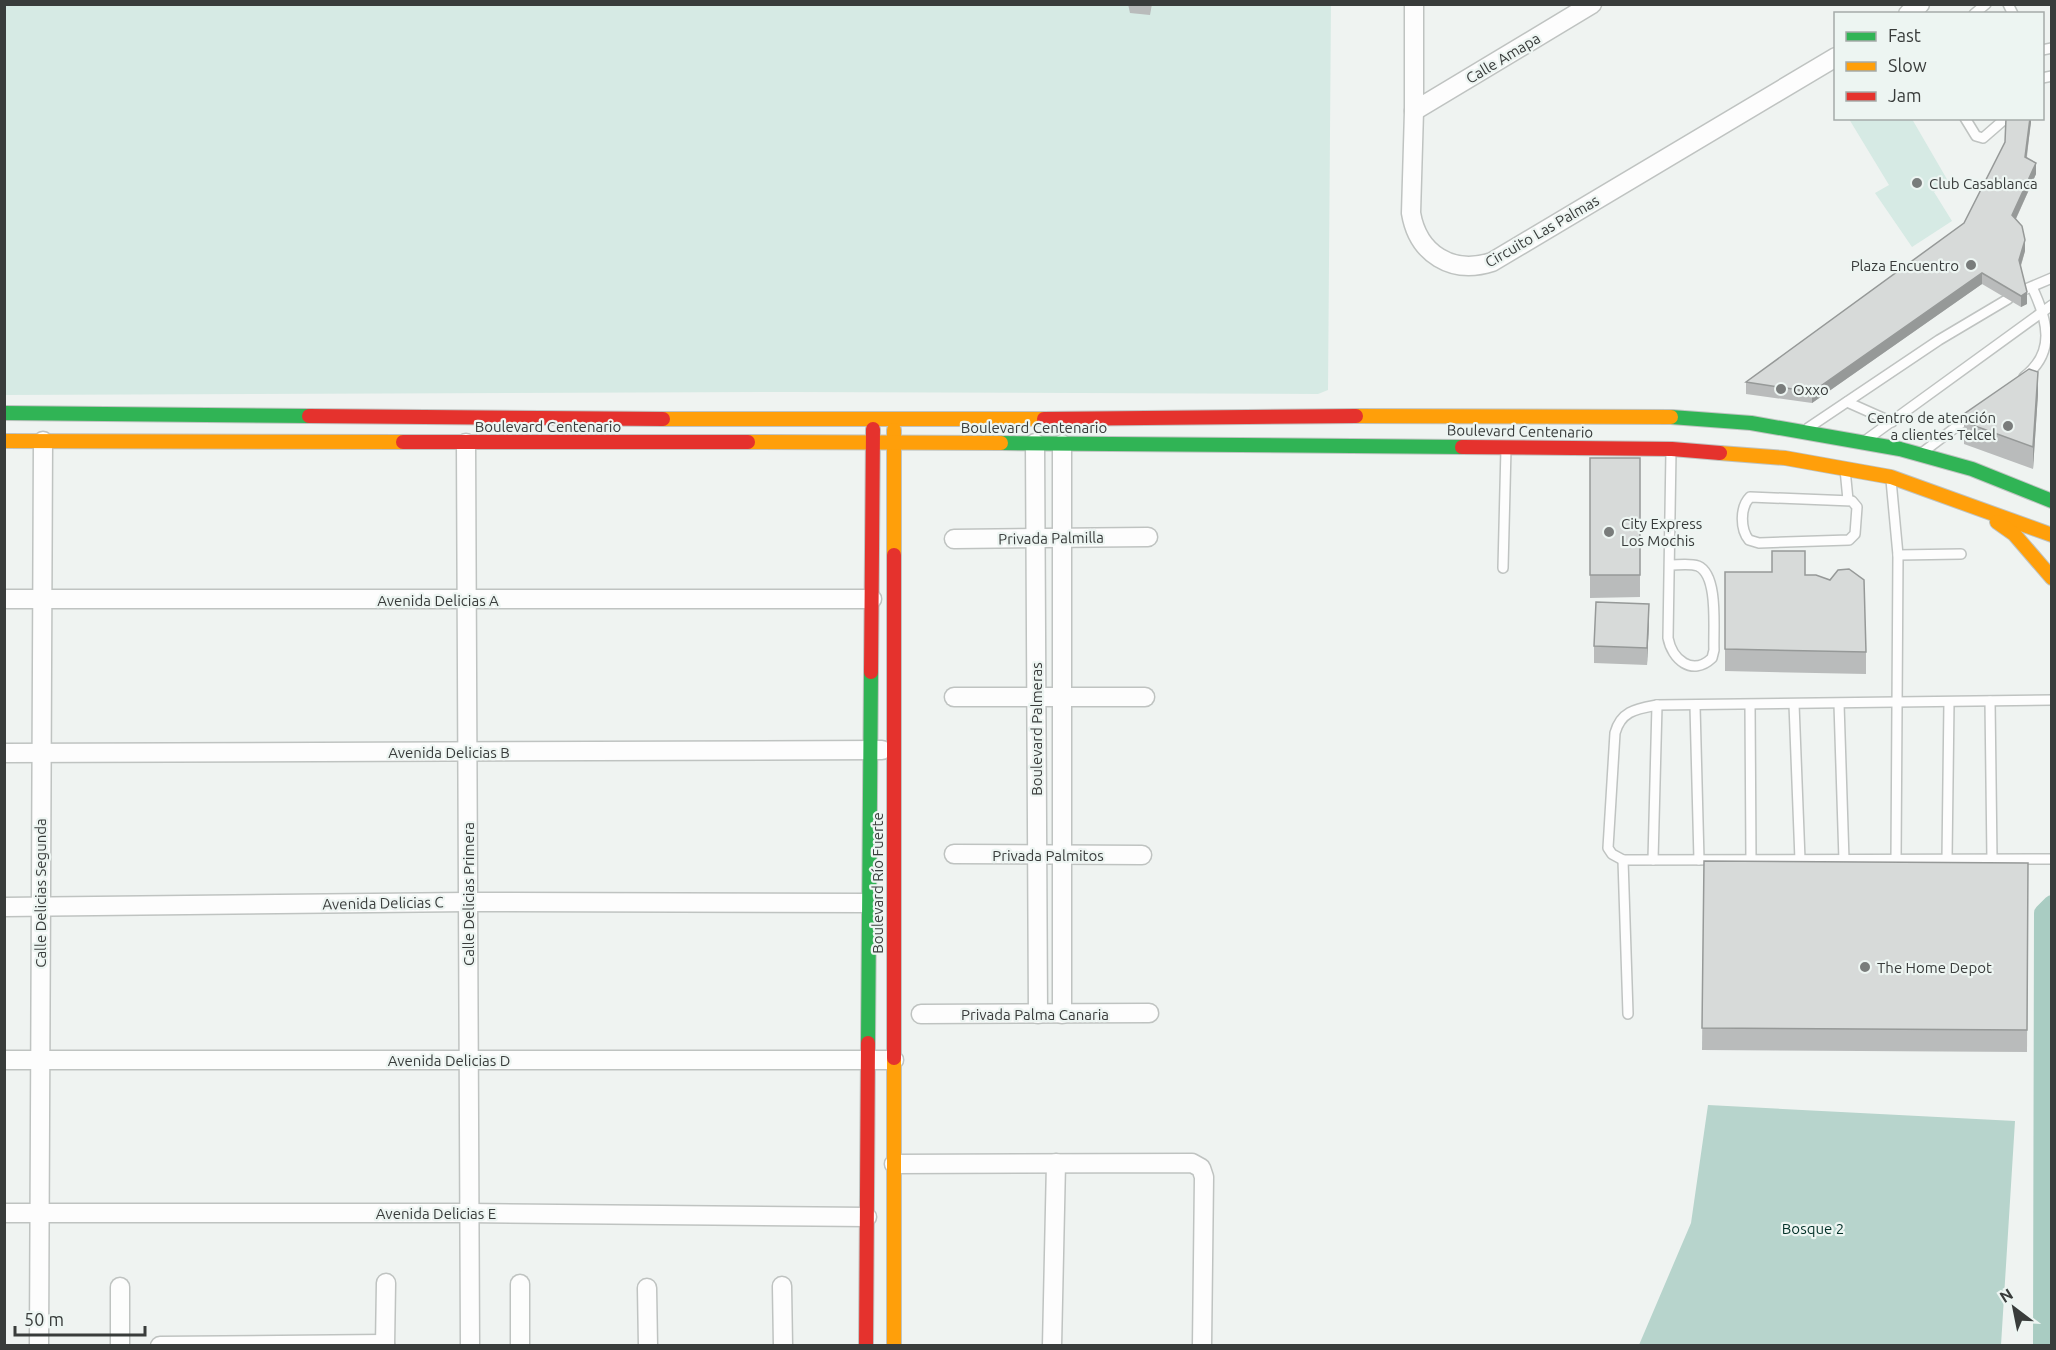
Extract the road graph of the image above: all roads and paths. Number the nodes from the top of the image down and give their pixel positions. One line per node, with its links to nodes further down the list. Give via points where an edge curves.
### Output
1 (1414, 4): 4 (street, Circuito Las Palmas)
2 (1592, 4): 4 (street, Calle Amapa)
3 (1834, 58): 4 (street, Circuito Las Palmas, via 1480,266 1435,257 1412,222)
4 (1414, 111)
5 (1966, 120): 6 (lane, via 1976,136 1983,138)
6 (2004, 120)
7 (2052, 278): 9 (lane, via 2028,289)
8 (2008, 299): 11 (lane)
9 (2047, 307): 10 (lane, via 2046,356); 17 (lane)
10 (2014, 384)
11 (1847, 402): 17 (lane); 18 (lane)
12 (1977, 411): 29 (lane)
13 (4, 413): 16 (main road, Boulevard Centenario)
14 (1503, 415): 15 (main road, Boulevard Centenario); 18 (main road, Boulevard Centenario, via 1679,417); 27 (main road)
15 (894, 420): 16 (main road, Boulevard Centenario); 25 (main road, Boulevard Río Fuerte)
16 (873, 421): 24 (main road, Boulevard Río Fuerte)
17 (1892, 422): 21 (lane)
18 (1804, 431): 21 (main road, Boulevard Centenario)
19 (4, 441): 20 (main road, Boulevard Centenario)
20 (43, 441): 22 (main road, Boulevard Centenario); 48 (street, Calle Delicias Segunda)
21 (1864, 441): 29 (main road, Boulevard Centenario)
22 (466, 443): 24 (main road, Boulevard Centenario); 50 (street, Calle Delicias Primera)
23 (1035, 443): 25 (main road, Boulevard Centenario); 26 (main road, Boulevard Centenario); 41 (street, Boulevard Palmeras)
24 (873, 444): 25 (main road, Boulevard Centenario); 49 (main road, Boulevard Río Fuerte)
25 (894, 444): 64 (main road, Boulevard Río Fuerte)
26 (1062, 444): 27 (main road, Boulevard Centenario); 40 (street, Boulevard Palmeras)
27 (1502, 447): 28 (main road, Boulevard Centenario); 45 (lane)
28 (1671, 449): 30 (main road, Boulevard Centenario, via 1785,458); 44 (lane)
29 (1921, 454): 33 (main road, Boulevard Centenario)
30 (1845, 468): 31 (main road, Boulevard Centenario); 34 (lane)
31 (1891, 477): 36 (main road, Boulevard Centenario); 43 (lane)
32 (2046, 481): 33 (main road)
33 (2020, 488): 35 (main road, Boulevard Centenario)
34 (1848, 500): 34 (lane, via 1750,497 1745,504 1744,535 1759,543 1849,540 1855,534 1857,507)
35 (2052, 501)
36 (1978, 508): 37 (main road, Boulevard Centenario); 46 (main road, via 2014,534)
37 (2052, 535)
38 (1148, 537): 40 (street, Privada Palmilla)
39 (954, 538): 41 (street, Privada Palmilla)
40 (1062, 538): 41 (street, Privada Palmilla); 53 (street, Boulevard Palmeras)
41 (1035, 539): 52 (street, Boulevard Palmeras)
42 (1961, 554): 43 (lane)
43 (1898, 555): 58 (lane)
44 (1670, 565): 44 (lane, via 1697,566 1712,584 1714,650 1712,658 1701,665 1683,663 1671,651)
45 (1503, 568)
46 (2052, 578)
47 (4, 599): 48 (street, Avenida Delicias A)
48 (42, 599): 50 (street, Avenida Delicias A); 68 (street, Calle Delicias Segunda)
49 (872, 599): 50 (street, Avenida Delicias A); 65 (main road, Boulevard Río Fuerte)
50 (467, 600): 66 (street, Calle Delicias Primera)
51 (954, 697): 52 (street)
52 (1036, 697): 53 (street); 70 (street, Boulevard Palmeras)
53 (1062, 697): 54 (street); 71 (street, Boulevard Palmeras)
54 (1146, 697)
55 (2052, 699): 56 (lane)
56 (1990, 701): 57 (lane); 74 (lane)
57 (1949, 702): 58 (lane); 73 (lane)
58 (1896, 703): 60 (lane); 82 (lane)
59 (1794, 704): 60 (lane); 62 (lane); 80 (lane)
60 (1839, 704): 81 (lane)
61 (1657, 705): 63 (lane); 76 (lane, via 1627,713 1615,733 1608,848); 77 (lane)
62 (1750, 705): 63 (lane); 79 (lane)
63 (1695, 706): 78 (lane)
64 (894, 750): 65 (street, Avenida Delicias B); 95 (main road, Boulevard Río Fuerte)
65 (870, 751): 66 (street, Avenida Delicias B); 84 (main road, Boulevard Río Fuerte)
66 (468, 752): 68 (street, Avenida Delicias B); 83 (street, Calle Delicias Primera)
67 (4, 753): 68 (street, Avenida Delicias B)
68 (40, 753): 86 (street, Calle Delicias Segunda)
69 (954, 854): 70 (street, Privada Palmitos)
70 (1037, 855): 71 (street, Privada Palmitos); 89 (street, Boulevard Palmeras)
71 (1062, 855): 72 (street, Privada Palmitos); 90 (street, Boulevard Palmeras)
72 (1142, 855)
73 (1947, 859): 74 (lane); 82 (lane)
74 (1992, 859): 75 (lane)
75 (2048, 859)
76 (1623, 860): 77 (lane); 91 (lane)
77 (1653, 860): 78 (lane)
78 (1700, 860): 79 (lane)
79 (1751, 860): 80 (lane)
80 (1800, 860): 81 (lane)
81 (1844, 860): 82 (lane)
82 (1896, 860)
83 (468, 902): 84 (street, Avenida Delicias C); 86 (street, Avenida Delicias C); 94 (street, Calle Delicias Primera)
84 (869, 903): 96 (main road, Boulevard Río Fuerte)
85 (4, 907): 86 (street, Avenida Delicias C)
86 (40, 907): 93 (street, Calle Delicias Segunda)
87 (1149, 1013): 90 (street, Privada Palma Canaria)
88 (921, 1014): 89 (street, Privada Palma Canaria)
89 (1038, 1014): 90 (street, Privada Palma Canaria)
90 (1062, 1014)
91 (1628, 1014)
92 (4, 1059): 93 (street, Avenida Delicias D)
93 (39, 1060): 94 (street, Avenida Delicias D); 100 (street, Calle Delicias Segunda)
94 (469, 1060): 96 (street, Avenida Delicias D); 101 (street, Calle Delicias Primera)
95 (894, 1060): 96 (street, Avenida Delicias D); 97 (main road, Boulevard Río Fuerte)
96 (868, 1061): 102 (main road, Boulevard Río Fuerte)
97 (894, 1164): 98 (street); 118 (main road, Boulevard Río Fuerte)
98 (1056, 1164): 119 (street); 120 (street, via 1192,1163 1201,1168)
99 (4, 1213): 100 (street, Avenida Delicias E)
100 (39, 1213): 101 (street, Avenida Delicias E); 110 (street, Calle Delicias Segunda)
101 (469, 1213): 102 (street, Avenida Delicias E); 113 (street, Calle Delicias Primera)
102 (867, 1217): 117 (main road, Boulevard Río Fuerte)
103 (386, 1283): 109 (street)
104 (520, 1284): 114 (street)
105 (782, 1286): 116 (street)
106 (120, 1287): 111 (street)
107 (647, 1288): 115 (street)
108 (256, 1345): 109 (street); 112 (street)
109 (385, 1345)
110 (39, 1346)
111 (120, 1346)
112 (160, 1346)
113 (470, 1346)
114 (520, 1346)
115 (648, 1346)
116 (783, 1346)
117 (866, 1346)
118 (894, 1346)
119 (1052, 1346)
120 (1202, 1346)

